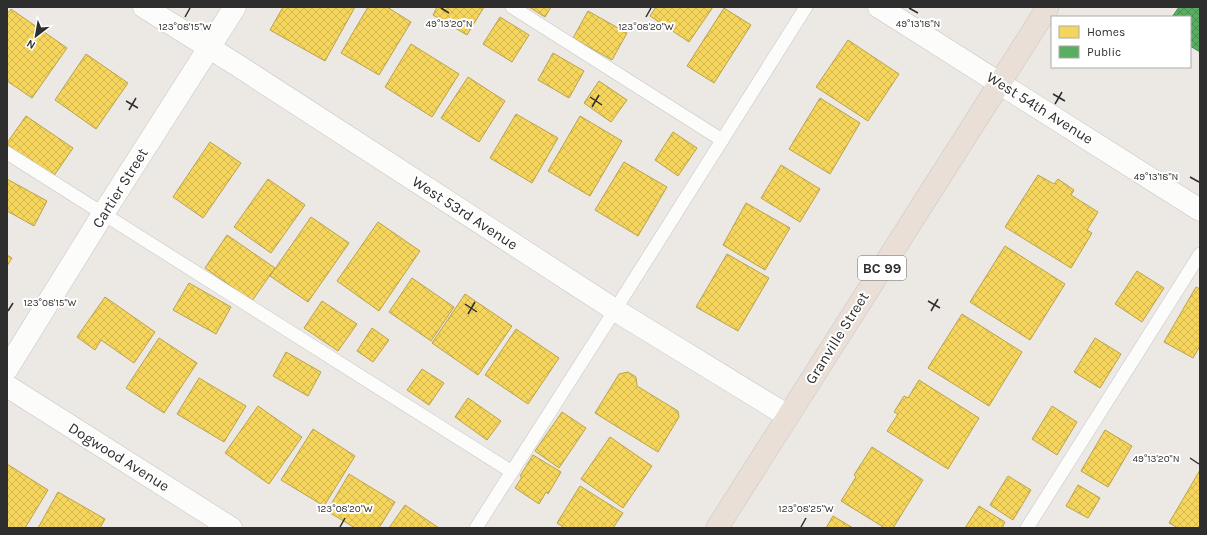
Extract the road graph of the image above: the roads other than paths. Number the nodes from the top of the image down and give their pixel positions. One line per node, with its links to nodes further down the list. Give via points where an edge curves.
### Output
1 (144, 7): 7 (street, West 53rd Avenue)
2 (235, 7): 7 (street, Cartier Street)
3 (512, 7): 9 (lane)
4 (806, 7): 9 (lane)
5 (879, 7): 8 (street, West 54th Avenue)
6 (1048, 7): 8 (highway, Granville Street / BC 99)
7 (209, 48): 12 (street, Cartier Street); 14 (street, West 53rd Avenue)
8 (1000, 83): 11 (street, West 54th Avenue); 17 (highway, Granville Street / BC 99)
9 (722, 140): 14 (lane)
10 (7, 153): 12 (lane)
11 (1200, 210)
12 (103, 214): 15 (street, Cartier Street); 18 (lane)
13 (1200, 254): 22 (lane)
14 (615, 310): 17 (street, West 53rd Avenue); 18 (lane)
15 (7, 369)
16 (7, 386): 19 (street, Dogwood Avenue)
17 (788, 416): 21 (highway, Granville Street / BC 99)
18 (512, 472): 20 (lane)
19 (231, 528)
20 (476, 528)
21 (716, 528)
22 (1027, 528)

